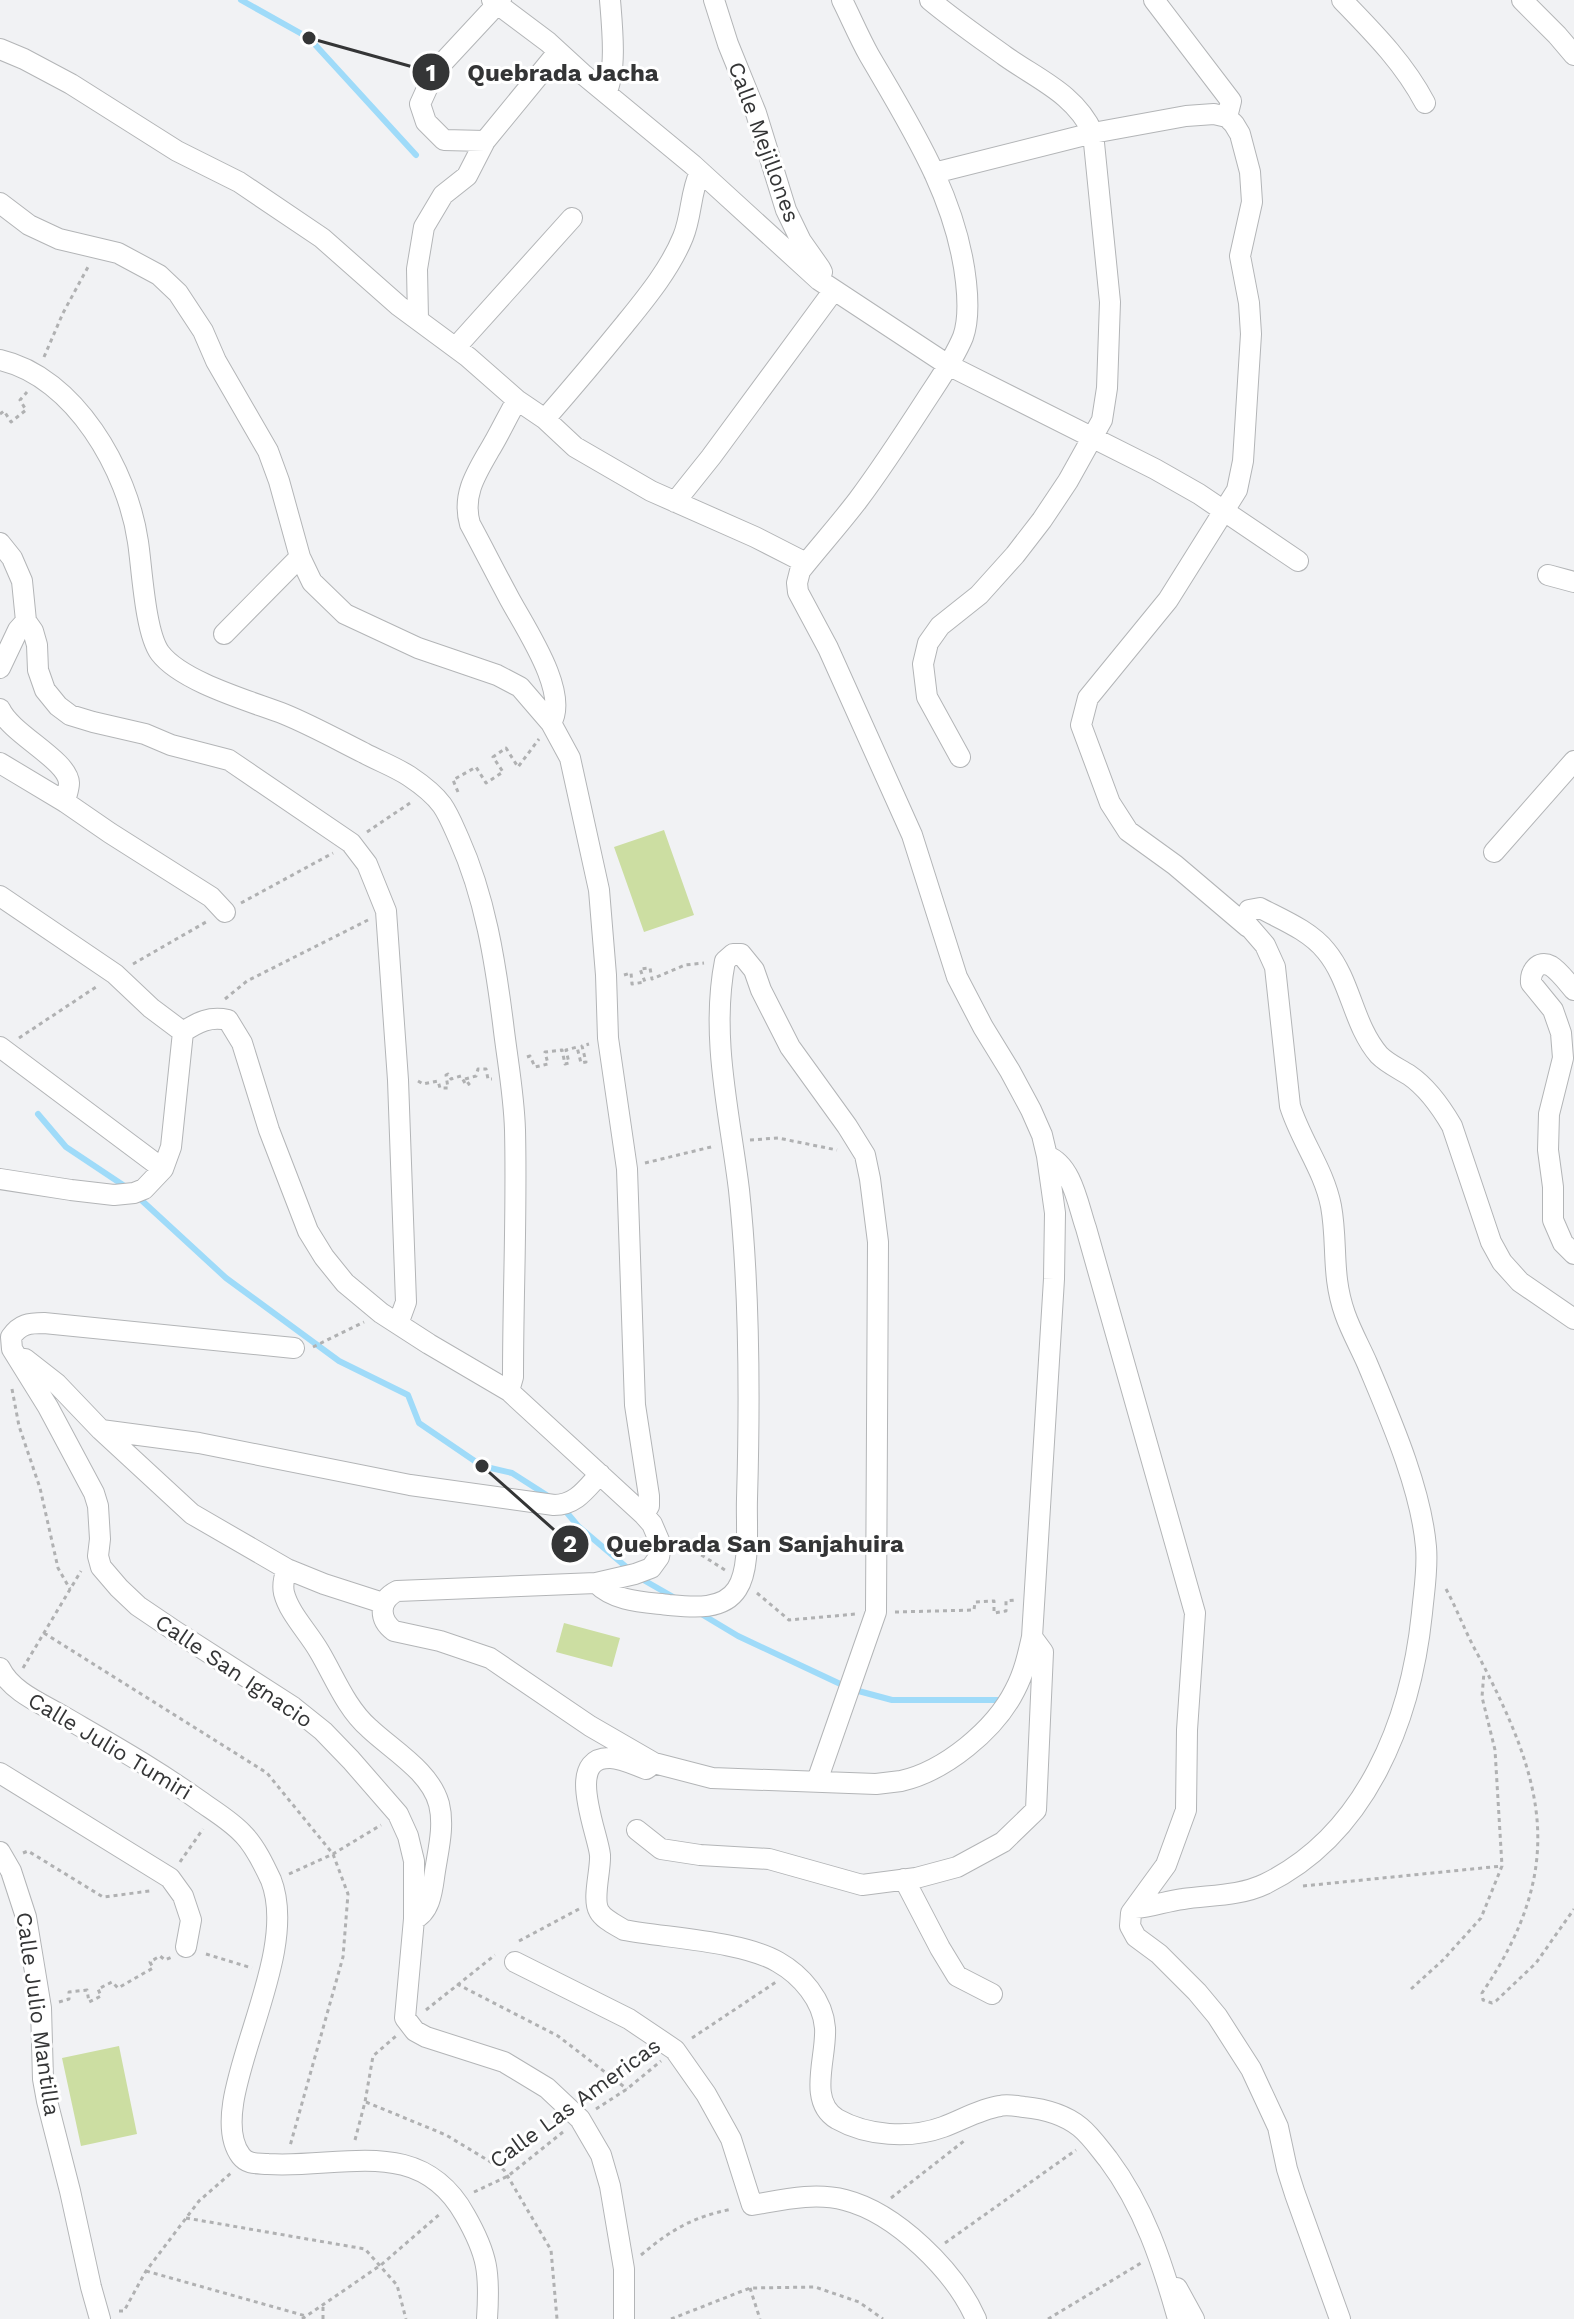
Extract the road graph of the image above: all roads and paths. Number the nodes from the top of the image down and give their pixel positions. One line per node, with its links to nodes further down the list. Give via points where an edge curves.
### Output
1 (610, 0): 12 (street, via 611,81)
2 (714, 0): 22 (street, Calle Mejillones, via 786,210)
3 (842, 0): 18 (street)
4 (930, 0): 15 (street, via 1068,98)
5 (1154, 0): 14 (street, via 1231,101)
6 (1342, 0): 13 (street, via 1413,79)
7 (1522, 0): 11 (street)
8 (497, 1): 10 (street); 16 (street, via 435,71 420,104 426,122 444,140)
9 (0, 49): 23 (street, via 239,182 322,238)
10 (558, 52): 12 (street); 16 (street)
11 (1574, 55)
12 (606, 93): 17 (street)
13 (1425, 103)
14 (1227, 117): 15 (street, via 1186,116); 33 (street, via 1240,134 1250,172 1252,202 1240,256 1251,334 1243,461 1237,490)
15 (1093, 133): 18 (street); 31 (street, via 1110,302 1107,388)
16 (485, 141): 23 (street, via 467,176 443,195 424,227 417,269)
17 (700, 172): 22 (street); 30 (street, via 684,237 672,259 648,296)
18 (934, 173): 26 (street, via 957,230 967,294 964,335)
19 (0, 203): 21 (street, via 39,230)
20 (572, 218): 24 (street)
21 (99, 248): 27 (path, via 63,313); 35 (street, via 159,275 203,331 268,451)
22 (826, 285): 26 (street); 32 (street)
23 (418, 319): 24 (street)
24 (456, 347): 28 (street)
25 (0, 360): 27 (street)
26 (948, 365): 31 (street); 37 (street, via 857,501)
27 (38, 376): 29 (path, via 20,400 26,410 11,422 4,411); 48 (street, via 87,420 107,453 138,536 149,621 160,653 187,674 288,716)
28 (517, 400): 30 (street); 44 (street, via 474,477 466,511 548,670 556,708)
29 (0, 414)
30 (545, 419): 32 (street, via 575,447)
31 (1093, 439): 33 (street); 45 (street, via 1015,555 928,643 923,664 927,697)
32 (675, 502): 37 (street)
33 (1224, 510): 36 (street); 56 (street, via 1168,600 1088,698 1081,725 1110,803 1128,831)
34 (0, 543): 40 (street, via 22,581)
35 (300, 557): 41 (street); 44 (street, via 312,582 345,614 509,681)
36 (1298, 561)
37 (806, 563): 64 (street, via 798,592 912,835 957,977 1031,1110)
38 (1548, 575): 39 (street)
39 (1574, 582)
40 (26, 621): 42 (street); 51 (street, via 37,645 45,690 70,715 229,760)
41 (224, 634)
42 (0, 668)
43 (0, 709): 49 (street, via 66,772)
44 (551, 723): 50 (path, via 518,767 506,748 493,757 503,772 486,783 476,767 453,780 461,800); 59 (street, via 570,758 599,890)
45 (960, 757)
46 (1574, 761): 52 (street)
47 (0, 763): 49 (street)
48 (428, 790): 50 (street); 51 (path)
49 (65, 802): 55 (street, via 211,897)
50 (443, 806): 74 (street, via 474,872 498,978 509,1062 515,1128)
51 (351, 843): 54 (street, via 367,864); 55 (path)
52 (1494, 852)
53 (0, 896): 58 (street)
54 (386, 911): 61 (path, via 247,981 227,996); 69 (street, via 406,1302)
55 (225, 912): 58 (path)
56 (1248, 927): 68 (street, via 1246,914 1260,908 1313,938 1327,952 1378,1053 1421,1085 1444,1111 1502,1262 1520,1282); 80 (street, via 1265,945 1275,967 1290,1106 1327,1190 1340,1298 1402,1455 1423,1524)
57 (724, 966): 59 (path, via 699,962 652,979 650,968 640,969 645,982 632,984 631,973 620,976 625,986); 82 (street, via 721,1029 739,1189 748,1358 746,1555); 87 (street, via 733,954 748,960 790,1047 865,1155 878,1242)
58 (115, 974): 62 (street); 63 (path)
59 (606, 989): 77 (street, via 627,1169 635,1405 649,1496)
60 (1574, 990): 67 (street, via 1551,966 1533,969 1531,983 1553,1010 1561,1033 1563,1058 1552,1095 1548,1150 1553,1220)
61 (217, 1017): 62 (street); 69 (street, via 228,1020 242,1043 308,1231 345,1283)
62 (183, 1032): 65 (street, via 171,1147)
63 (1, 1048): 65 (street)
64 (1047, 1156): 85 (street, via 1055,1213 1054,1279); 103 (street, via 1063,1168 1086,1228 1195,1613 1186,1810 1166,1865)
65 (163, 1169): 66 (street, via 144,1189 114,1195)
66 (0, 1179)
67 (1574, 1254)
68 (1574, 1319)
69 (398, 1324): 74 (street)
70 (345, 1332): 72 (path)
71 (6, 1344): 72 (street, via 25,1324 44,1323); 75 (street, via 57,1384); 79 (street, Calle San Ignacio, via 84,1471 98,1506)
72 (303, 1347)
73 (12, 1387): 84 (path, via 58,1568)
74 (509, 1391): 76 (street)
75 (101, 1430): 76 (street, via 554,1505 574,1501); 81 (street, via 192,1514)
76 (600, 1474): 77 (street)
77 (644, 1515): 78 (street)
78 (658, 1535): 82 (path, via 678,1540); 83 (street, via 659,1557 651,1568)
79 (100, 1539): 84 (path); 95 (street, Calle San Ignacio, via 101,1567 138,1606 293,1707 323,1731)
80 (1426, 1564): 90 (path, via 1455,1605); 103 (street, via 1405,1699 1388,1749 1357,1806 1321,1845 1264,1884)
81 (287, 1569): 86 (street); 105 (street, via 286,1599 336,1684 366,1726 408,1761 439,1802 433,1888 421,1916)
82 (741, 1580): 83 (street, via 736,1591 706,1607 624,1599); 87 (path, via 789,1620)
83 (596, 1583): 86 (street, via 397,1591)
84 (70, 1589): 91 (path)
85 (1034, 1596): 87 (path, via 1006,1601 1006,1611 994,1613 994,1601 975,1602 974,1610); 88 (street)
86 (383, 1603): 92 (street, via 384,1620 394,1631 490,1658)
87 (876, 1612): 94 (street)
88 (1032, 1637): 94 (street, via 1003,1712 965,1749 903,1780); 99 (street, via 1043,1652 1036,1810 1003,1842 957,1867)
89 (0, 1668): 91 (street, Calle Julio Tumiri)
90 (1485, 1669): 98 (path, via 1482,1697 1495,1750); 104 (path, via 1525,1757 1538,1838 1528,1904 1483,2000 1496,2001 1536,1963)
91 (13, 1685): 100 (street, Calle Julio Tumiri, via 157,1770 215,1811 244,1835)
92 (654, 1763): 94 (street, via 712,1778); 102 (street, via 646,1769 610,1758 588,1769 585,1786 600,1851)
93 (0, 1773): 106 (street, via 170,1878 191,1920)
94 (817, 1781)
95 (398, 1814): 100 (path, via 333,1854); 105 (street, Calle San Ignacio, via 414,1861)
96 (637, 1830): 99 (street, via 661,1849 769,1859 862,1885)
97 (0, 1852): 113 (street, Calle Julio Mantilla, via 26,1917)
98 (1502, 1866): 101 (path); 111 (path, via 1481,1918)
99 (904, 1879): 112 (street, via 957,1976)
100 (272, 1882): 109 (street, Calle Julio Tumiri, via 277,1944)
101 (1299, 1886)
102 (596, 1899): 107 (path); 108 (street, via 599,1911 624,1930 748,1951)
103 (1135, 1908): 150 (street, via 1129,1920 1132,1932 1217,2016 1251,2069 1278,2127 1295,2194)
104 (1574, 1909)
105 (414, 1919): 114 (street, Calle San Ignacio, via 405,2009)
106 (186, 1947): 109 (path); 113 (path, via 150,1962 153,1968 118,1988 112,1982 98,1989 101,1996 89,2002 87,1990 69,1992 69,1999)
107 (509, 1953): 110 (path); 115 (street)
108 (792, 1971): 115 (path, Calle Las Americas); 120 (street, via 809,1988 825,2026 820,2094 833,2117 861,2130 916,2132 1000,2105 1021,2106 1064,2117)
109 (271, 1974): 121 (street, Calle Julio Tumiri, via 233,2097 233,2143)
110 (457, 1984): 114 (path); 116 (path, via 558,2036)
111 (1411, 1989)
112 (992, 1994)
113 (41, 2008): 136 (street, Calle Julio Mantilla, via 47,2101)
114 (409, 2024): 117 (path, via 373,2056); 118 (street, via 426,2037 522,2071)
115 (675, 2050): 116 (path, Calle Las Americas); 125 (street, via 731,2139)
116 (627, 2089): 118 (path, Calle Las Americas)
117 (365, 2102): 122 (path); 123 (path, via 446,2135)
118 (580, 2119): 123 (path, Calle Las Americas); 131 (street, via 601,2155)
119 (968, 2139): 126 (path)
120 (1092, 2139): 128 (street, via 1125,2182); 129 (path)
121 (242, 2157): 122 (street, via 248,2163 285,2165); 127 (path)
122 (350, 2159): 124 (street, via 398,2163 433,2177)
123 (508, 2176): 124 (path, Calle Las Americas); 141 (path, via 551,2250)
124 (457, 2200): 130 (path, Calle Las Americas); 140 (street, via 481,2243 487,2267)
125 (752, 2205): 126 (street, via 811,2196 845,2200); 131 (path, via 707,2214 669,2232)
126 (873, 2211): 129 (street)
127 (186, 2218): 130 (path, via 365,2249); 132 (path)
128 (1158, 2253): 133 (street); 147 (path)
129 (929, 2255): 146 (street, via 957,2285)
130 (381, 2265): 135 (path, Calle Las Americas); 139 (path, via 397,2285)
131 (624, 2269): 142 (street)
132 (146, 2271): 136 (path, via 124,2311); 137 (path)
133 (1166, 2276): 148 (street); 149 (street)
134 (750, 2288): 143 (path); 144 (path); 145 (path, via 815,2287 859,2302)
135 (323, 2306): 137 (path, Calle Las Americas); 138 (path)
136 (98, 2314)
137 (304, 2317)
138 (323, 2319)
139 (406, 2319)
140 (487, 2319)
141 (557, 2319)
142 (624, 2319)
143 (671, 2319)
144 (760, 2319)
145 (883, 2319)
146 (976, 2319)
147 (1048, 2319)
148 (1178, 2319)
149 (1194, 2319)
150 (1340, 2319)

